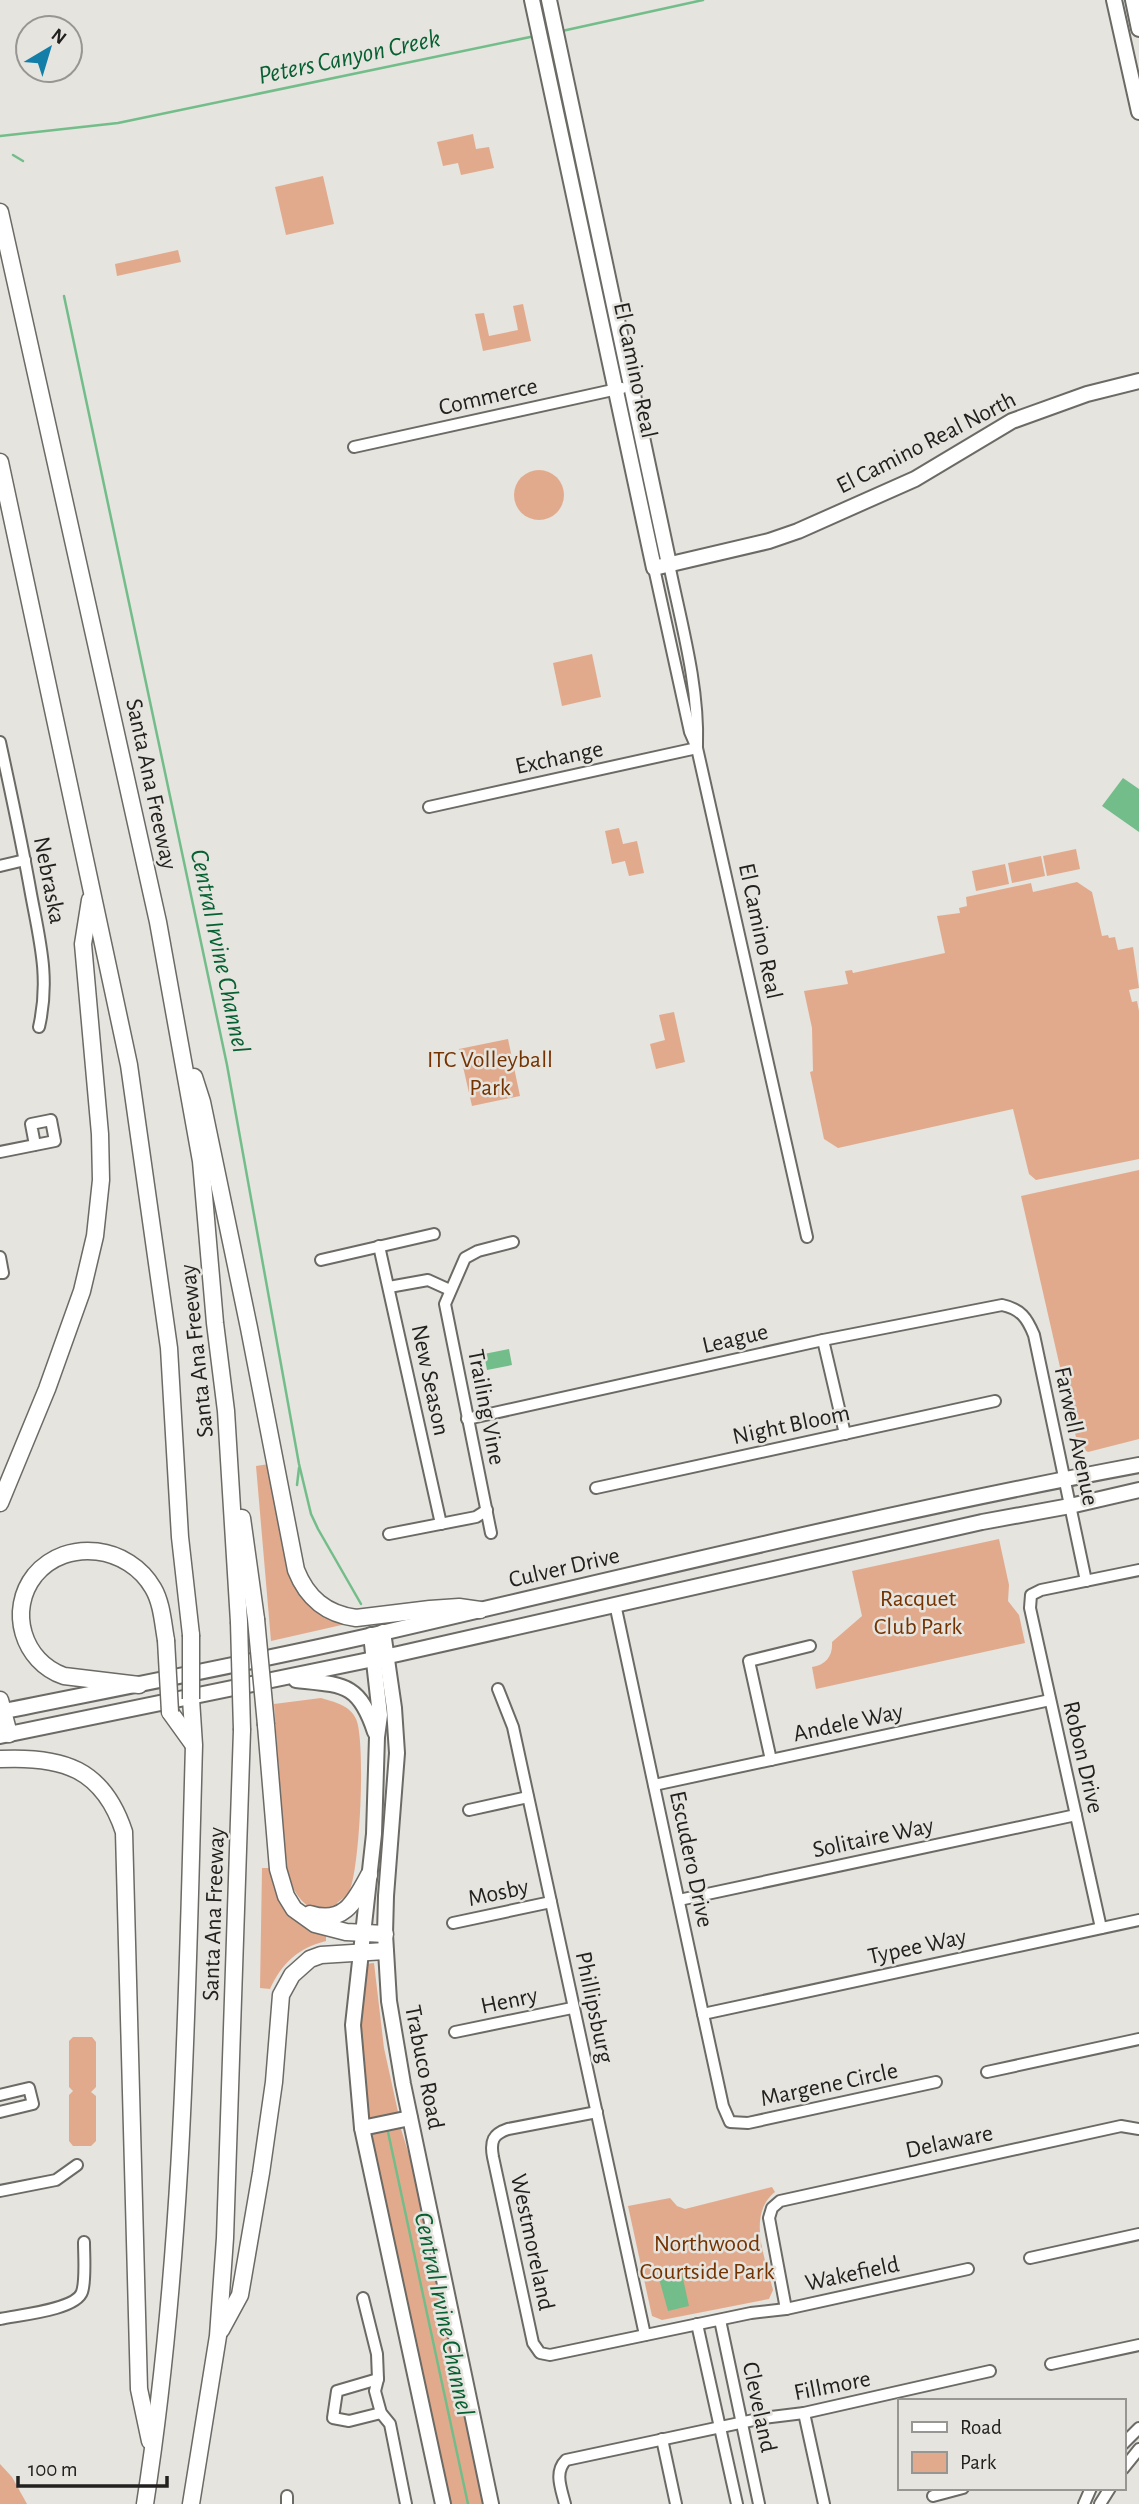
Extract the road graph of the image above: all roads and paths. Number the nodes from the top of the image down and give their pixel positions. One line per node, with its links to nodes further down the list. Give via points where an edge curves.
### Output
1 (1114, 0): 6 (main road)
2 (1133, 0): 5 (main road)
3 (549, 3): 9 (main road, El Camino Real)
4 (533, 5): 9 (main road, El Camino Real)
5 (1139, 29)
6 (1138, 105)
7 (0, 212): 19 (highway, Santa Ana Freeway, via 150,883)
8 (1139, 381): 12 (main road, El Camino Real North, via 1012,421 915,479 798,531)
9 (624, 387): 10 (street, Commerce); 12 (main road, El Camino Real)
10 (354, 447)
11 (0, 462): 18 (highway, Santa Ana Freeway)
12 (662, 566): 14 (street, El Camino Real, via 692,676)
13 (0, 742): 16 (street, Nebraska)
14 (697, 748): 15 (street, Exchange); 24 (street, El Camino Real)
15 (429, 807)
16 (25, 860): 17 (street); 20 (street, Nebraska, via 46,983)
17 (0, 866)
18 (92, 887): 42 (highway, via 83,944 100,1134 96,1226 82,1291); 62 (highway, Santa Ana Freeway, bridge, via 129,1065 169,1348 191,1635)
19 (175, 1014): 35 (highway, Santa Ana Freeway, via 201,1161); 51 (highway, via 202,1102 300,1582 313,1600 341,1616 459,1607)
20 (39, 1027)
21 (35, 1145): 22 (street)
22 (0, 1152)
23 (434, 1234): 26 (street)
24 (807, 1237)
25 (513, 1242): 31 (street, Trailing Vine, via 466,1258)
26 (379, 1246): 28 (street); 30 (street, New Season)
27 (0, 1257): 29 (street)
28 (321, 1260)
29 (0, 1273)
30 (389, 1287): 31 (street, via 428,1280); 45 (street, New Season)
31 (450, 1290): 36 (street, Trailing Vine, via 446,1304)
32 (1013, 1307): 33 (street, League, via 1002,1305); 39 (street, Farwell Avenue, via 1026,1317 1034,1335)
33 (823, 1340): 36 (street, League); 37 (street)
34 (995, 1401): 37 (street, Night Bloom)
35 (226, 1411): 72 (highway, bridge, via 256,1619 278,1868); 104 (highway, Santa Ana Freeway, bridge, via 242,1730)
36 (467, 1419): 44 (street, Trailing Vine)
37 (845, 1434): 40 (street, Night Bloom)
38 (1139, 1465): 39 (main road, Culver Drive)
39 (1064, 1479): 43 (street, Farwell Avenue); 51 (main road, Culver Drive)
40 (596, 1488)
41 (1139, 1490): 43 (main road, Culver Drive)
42 (0, 1503)
43 (1070, 1506): 49 (street, Farwell Avenue); 50 (main road, Culver Drive)
44 (487, 1510): 45 (street); 46 (street, Trailing Vine)
45 (441, 1524): 47 (street)
46 (491, 1533)
47 (388, 1534)
48 (1139, 1570): 49 (street)
49 (1086, 1581): 58 (street, Robon Drive, via 1031,1595)
50 (615, 1604): 54 (main road, Culver Drive); 65 (street, Escudero Drive)
51 (480, 1610): 52 (main road, Culver Drive)
52 (377, 1634): 54 (main road, Trabuco Road); 56 (main road, Culver Drive)
53 (810, 1646): 64 (street, via 750,1661)
54 (381, 1657): 55 (main road, Culver Drive); 61 (main road, Trabuco Road); 77 (main road, Trabuco Road, via 394,1708 397,1764)
55 (284, 1679): 60 (main road, Culver Drive); 61 (main road, via 349,1689 367,1710)
56 (139, 1685): 59 (main road, Culver Drive); 62 (highway, bridge, via 64,1676 40,1663 27,1646 22,1630 25,1596 34,1576 51,1560 80,1551 118,1556 155,1590 166,1640 170,1712)
57 (498, 1689): 66 (street, Phillipsburg, via 513,1727)
58 (1050, 1700): 64 (street, Andele Way); 68 (street, Robon Drive)
59 (1, 1708): 60 (highway)
60 (4, 1735)
61 (377, 1737): 69 (main road, Trabuco Road)
62 (192, 1739): 119 (highway, Santa Ana Freeway, via 185,2082)
63 (0, 1759): 119 (highway, via 54,1760 86,1776 110,1800 124,1832 139,2389)
64 (771, 1760): 65 (street, Andele Way)
65 (654, 1785): 70 (street, Escudero Drive)
66 (528, 1797): 67 (street); 71 (street, Phillipsburg)
67 (469, 1810)
68 (1076, 1815): 70 (street, Solitaire Way); 75 (street, Robon Drive)
69 (369, 1875): 72 (highway, via 352,1905 334,1917); 76 (main road, Trabuco Road)
70 (679, 1900): 80 (street, Escudero Drive)
71 (551, 1902): 74 (street, Mosby); 79 (street, Phillipsburg)
72 (294, 1909): 76 (highway, via 315,1924)
73 (1139, 1920): 75 (street, Typee Way)
74 (453, 1923)
75 (1101, 1928): 80 (street, Typee Way)
76 (362, 1934): 77 (highway); 78 (main road, Trabuco Road)
77 (385, 1943): 78 (highway); 88 (main road, Trabuco Road, via 395,2043)
78 (360, 1952): 90 (main road, Trabuco Road, via 353,2025); 104 (highway, via 310,1959 292,1975 281,1995 274,2082 240,2295)
79 (572, 2008): 81 (street, Henry); 87 (street, Phillipsburg)
80 (703, 2014): 89 (street, Escudero Drive)
81 (455, 2032)
82 (1139, 2039): 83 (street)
83 (987, 2072)
84 (936, 2082): 89 (street, Margene Circle, via 738,2125)
85 (0, 2095): 86 (street, via 29,2088 33,2104)
86 (0, 2112)
87 (597, 2112): 103 (street, Phillipsburg); 106 (street, Westmoreland, via 508,2129 493,2138 491,2147 533,2343)
88 (410, 2118): 90 (main road); 127 (main road, Trabuco Road)
89 (730, 2122)
90 (362, 2128): 126 (main road, Trabuco Road)
91 (1139, 2129): 99 (street, Delaware, via 1122,2126 780,2201 769,2218)
92 (77, 2165): 93 (street, via 56,2180)
93 (0, 2191)
94 (1139, 2234): 96 (street)
95 (84, 2242): 100 (street, via 79,2298 64,2306)
96 (1030, 2258)
97 (968, 2269): 99 (street, Wakefield)
98 (363, 2298): 109 (street, via 377,2354)
99 (786, 2309): 101 (street, Wakefield)
100 (0, 2319)
101 (720, 2320): 102 (street, Wakefield); 113 (street, Cleveland)
102 (697, 2324): 103 (street, Wakefield); 114 (street, Cleveland)
103 (646, 2335): 106 (street, Wakefield, via 550,2355)
104 (218, 2336): 124 (highway, Santa Ana Freeway)
105 (1139, 2345): 107 (street)
106 (540, 2353)
107 (1052, 2364)
108 (990, 2371): 110 (street, Fillmore)
109 (378, 2379): 111 (street, via 375,2391); 111 (street, via 337,2391 333,2418 349,2421)
110 (911, 2395): 112 (street, Fillmore)
111 (382, 2413): 125 (street, via 390,2424)
112 (804, 2413): 113 (street, Fillmore); 132 (street)
113 (741, 2422): 114 (street, Fillmore); 131 (street, Cleveland)
114 (720, 2427): 116 (street, Fillmore); 130 (street, Cleveland)
115 (1139, 2428): 117 (street)
116 (662, 2439): 128 (street, Fillmore, via 566,2460 559,2473); 129 (street)
117 (1125, 2442)
118 (1139, 2449): 120 (street)
119 (153, 2454): 123 (highway, Santa Ana Freeway)
120 (1125, 2466)
121 (956, 2490): 122 (street)
122 (933, 2496)
123 (145, 2504)
124 (191, 2504)
125 (406, 2504)
126 (443, 2504)
127 (491, 2504)
128 (565, 2504)
129 (676, 2504)
130 (737, 2504)
131 (759, 2504)
132 (824, 2504)

